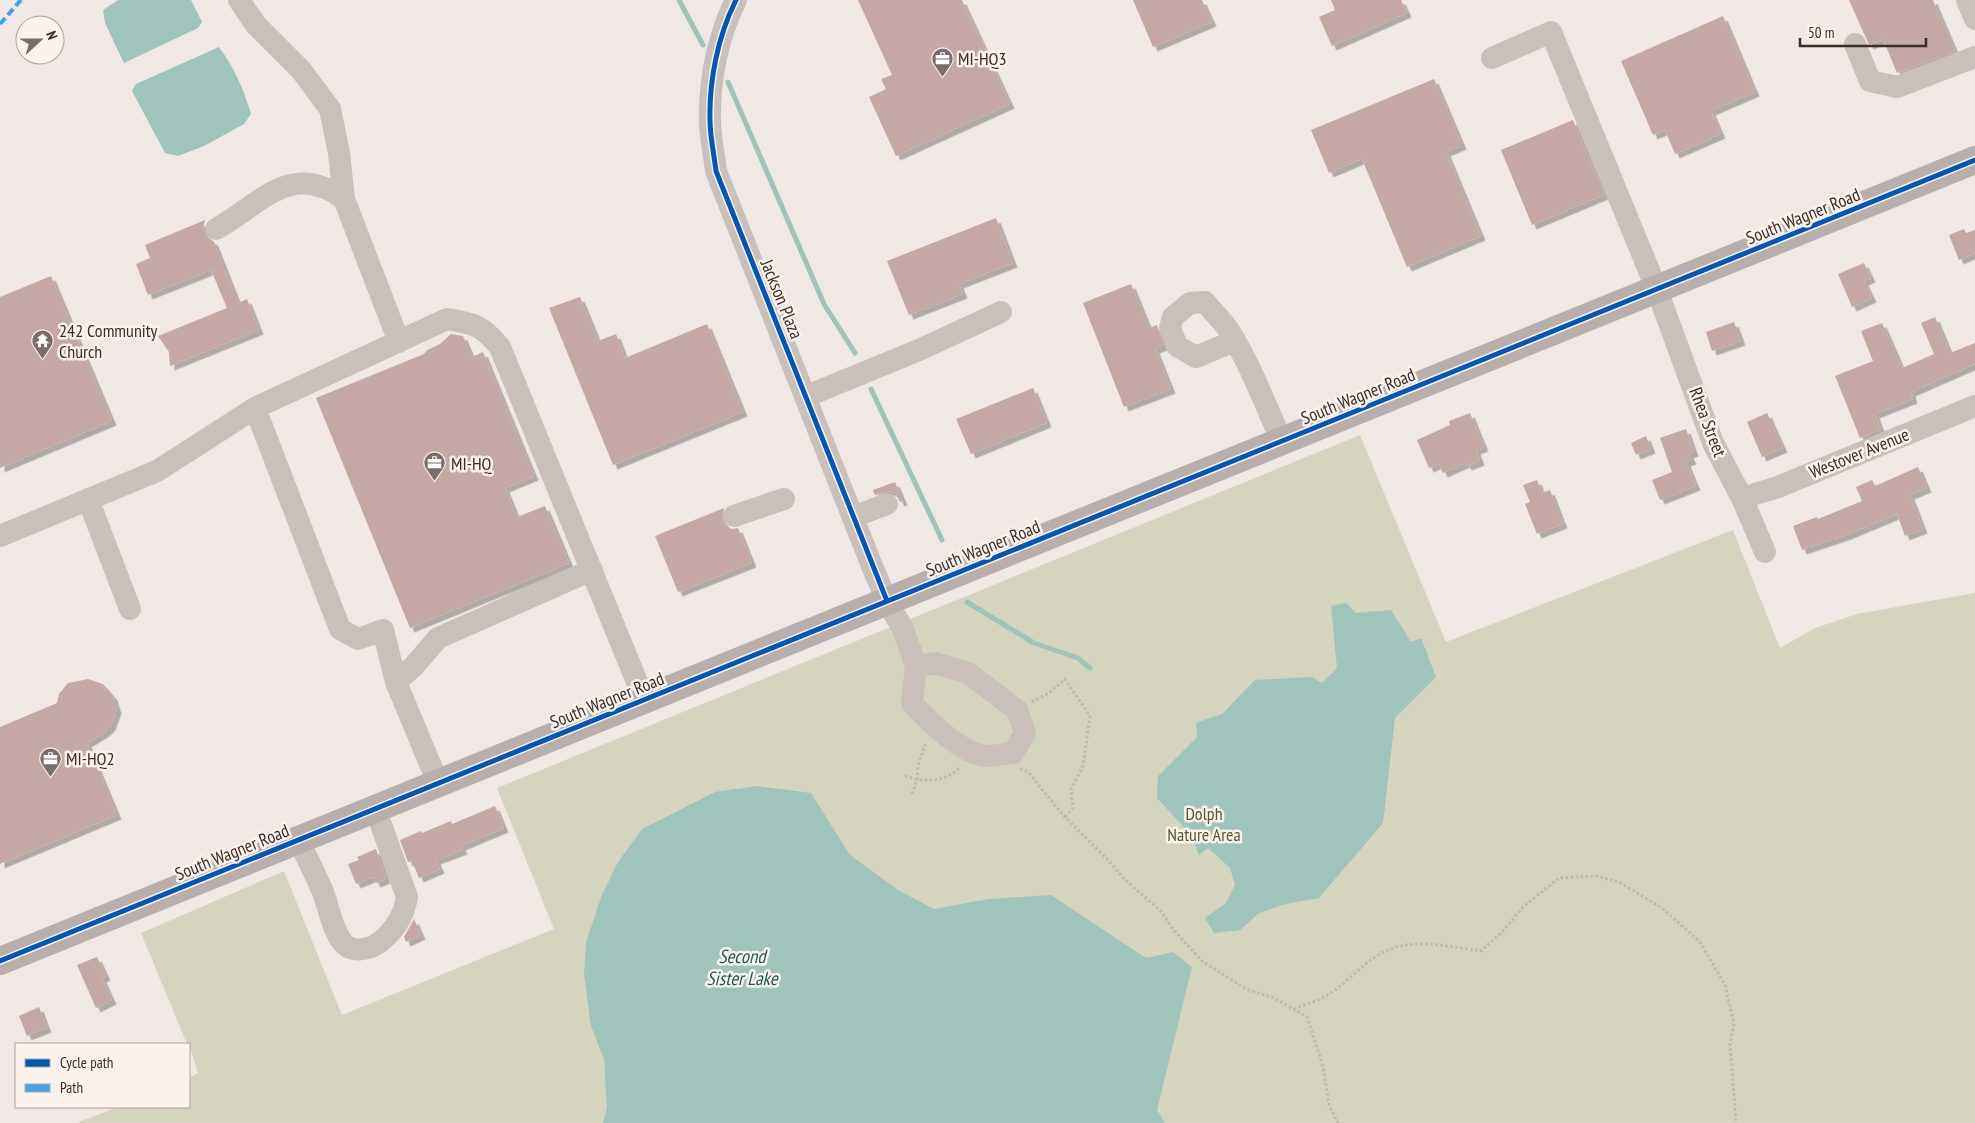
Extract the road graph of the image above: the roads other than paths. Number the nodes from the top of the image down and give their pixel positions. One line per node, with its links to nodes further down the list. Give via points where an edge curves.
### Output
1 (239, 0): 9 (street, via 256,25 301,70 330,109)
2 (735, 0): 15 (street, Jackson Plaza, via 713,71 710,120 716,171)
3 (1967, 0): 4 (street)
4 (1975, 19)
5 (1855, 44): 6 (street, via 1870,81 1897,87)
6 (1975, 57)
7 (1492, 58): 11 (street, Rhea Street, via 1551,32)
8 (1975, 160): 11 (main road, South Wagner Road)
9 (344, 198): 10 (street, via 331,189 312,183 294,183 266,195); 14 (street)
10 (216, 229)
11 (1657, 290): 18 (main road, South Wagner Road); 19 (street, Rhea Street, via 1713,444)
12 (1001, 312): 15 (street)
13 (1234, 341): 18 (street)
14 (399, 342): 17 (street); 27 (street, via 448,318 486,331 496,342)
15 (807, 396): 24 (street, Jackson Plaza)
16 (1975, 406): 19 (street, Westover Avenue, via 1788,483)
17 (255, 408): 20 (street, via 157,470); 31 (street, via 340,629 358,639 383,630)
18 (1282, 442): 28 (main road, South Wagner Road)
19 (1742, 498): 26 (street, Rhea Street)
20 (88, 499): 25 (street); 29 (street)
21 (784, 499): 23 (street)
22 (887, 504): 24 (street)
23 (734, 516)
24 (853, 517): 28 (street, Jackson Plaza)
25 (0, 536)
26 (1764, 552)
27 (592, 570): 31 (street, via 438,638); 32 (street)
28 (887, 601): 30 (street, Jackson Plaza, via 903,629); 32 (main road, South Wagner Road)
29 (130, 609)
30 (916, 666): 30 (street, via 936,663 968,673 1017,710 1025,733 1013,753 988,756 972,752 932,725 912,703)
31 (396, 682): 33 (street)
32 (644, 699): 33 (main road, South Wagner Road)
33 (438, 783): 34 (main road, South Wagner Road)
34 (376, 808): 35 (main road, South Wagner Road); 35 (street, via 407,897 406,907 395,927 368,949 355,950 345,946 339,937 322,890)
35 (298, 840): 36 (main road, South Wagner Road)
36 (0, 961)

